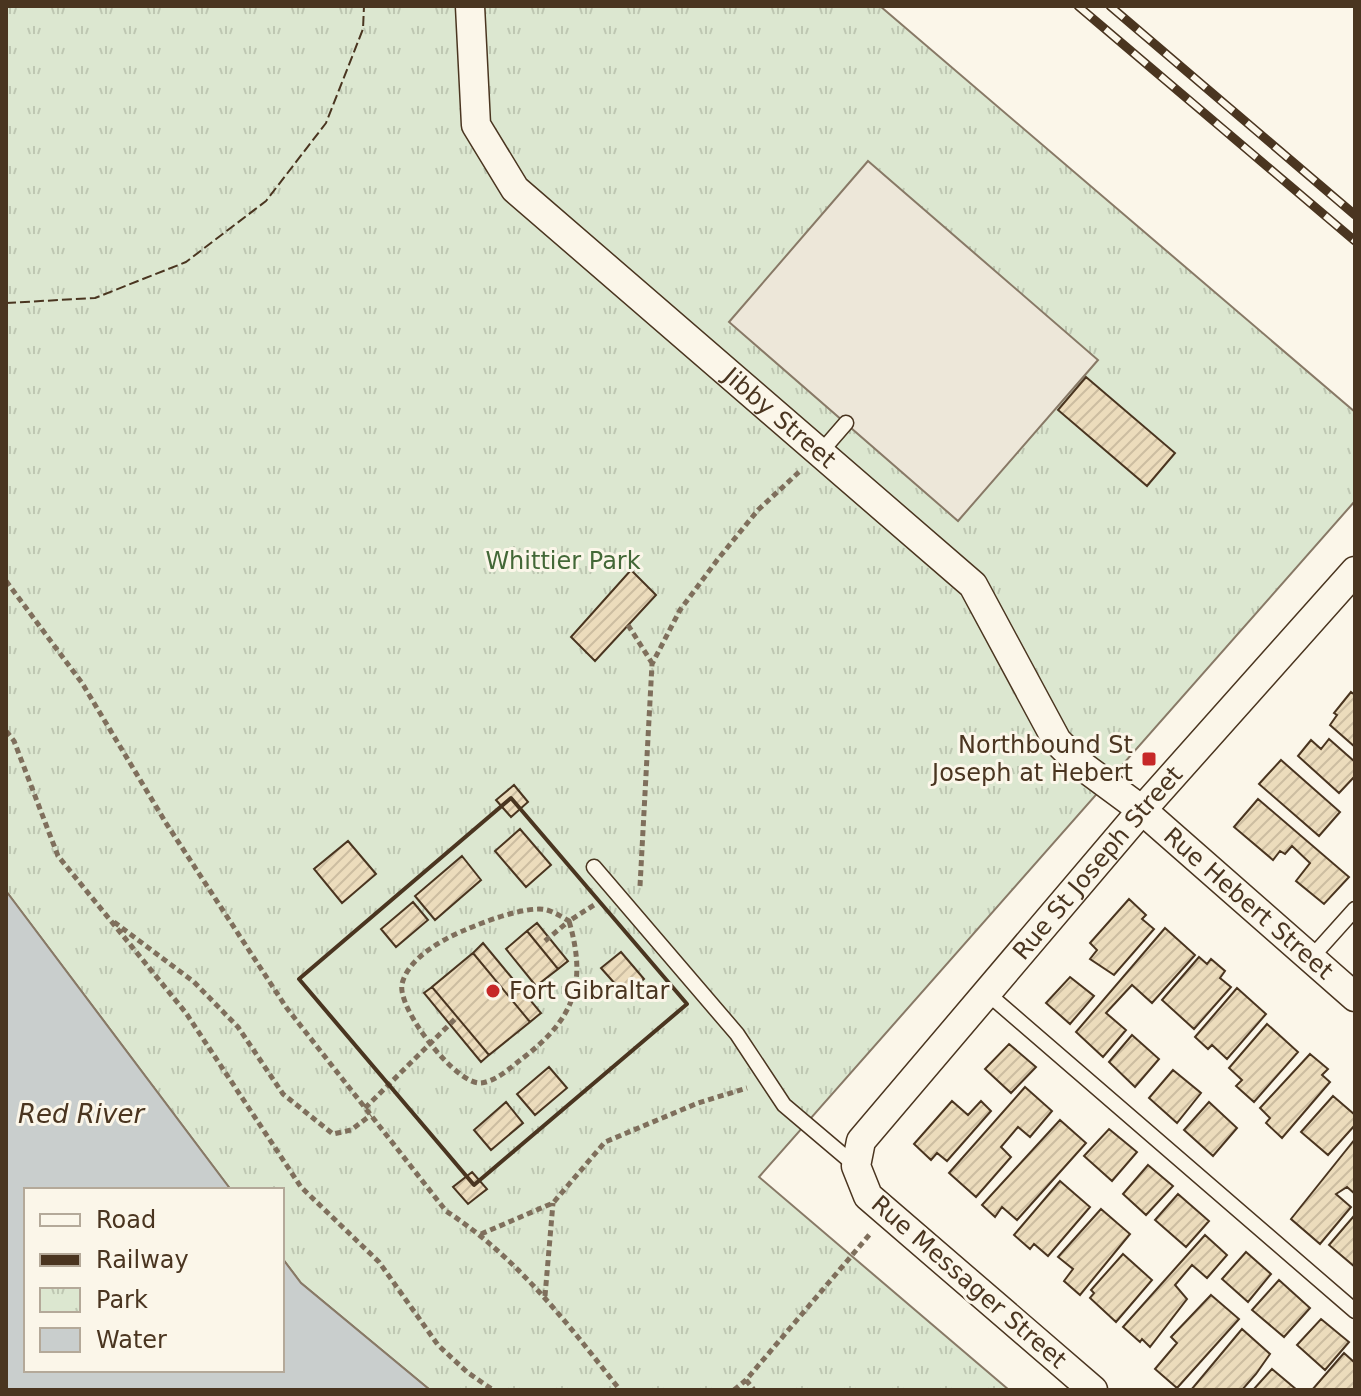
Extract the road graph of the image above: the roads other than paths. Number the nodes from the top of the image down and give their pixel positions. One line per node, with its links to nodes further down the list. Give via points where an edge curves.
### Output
1 (470, 6): 3 (street, Jibby Street, via 476,125 515,189)
2 (846, 423): 3 (lane)
3 (820, 453): 5 (street, Jibby Street, via 973,585 1057,741)
4 (1355, 571): 5 (street, Rue St Joseph Street)
5 (1142, 810): 8 (street, Rue Hebert Street); 9 (street, Rue St Joseph Street)
6 (594, 867): 11 (lane, via 737,1034 784,1105)
7 (1355, 909): 8 (lane)
8 (1311, 958): 10 (street, Rue Hebert Street)
9 (987, 993): 11 (street, Rue St Joseph Street, via 861,1141); 12 (lane)
10 (1355, 997)
11 (856, 1166): 13 (street, Rue Messager Street, via 868,1196)
12 (1355, 1311)
13 (1093, 1390)

